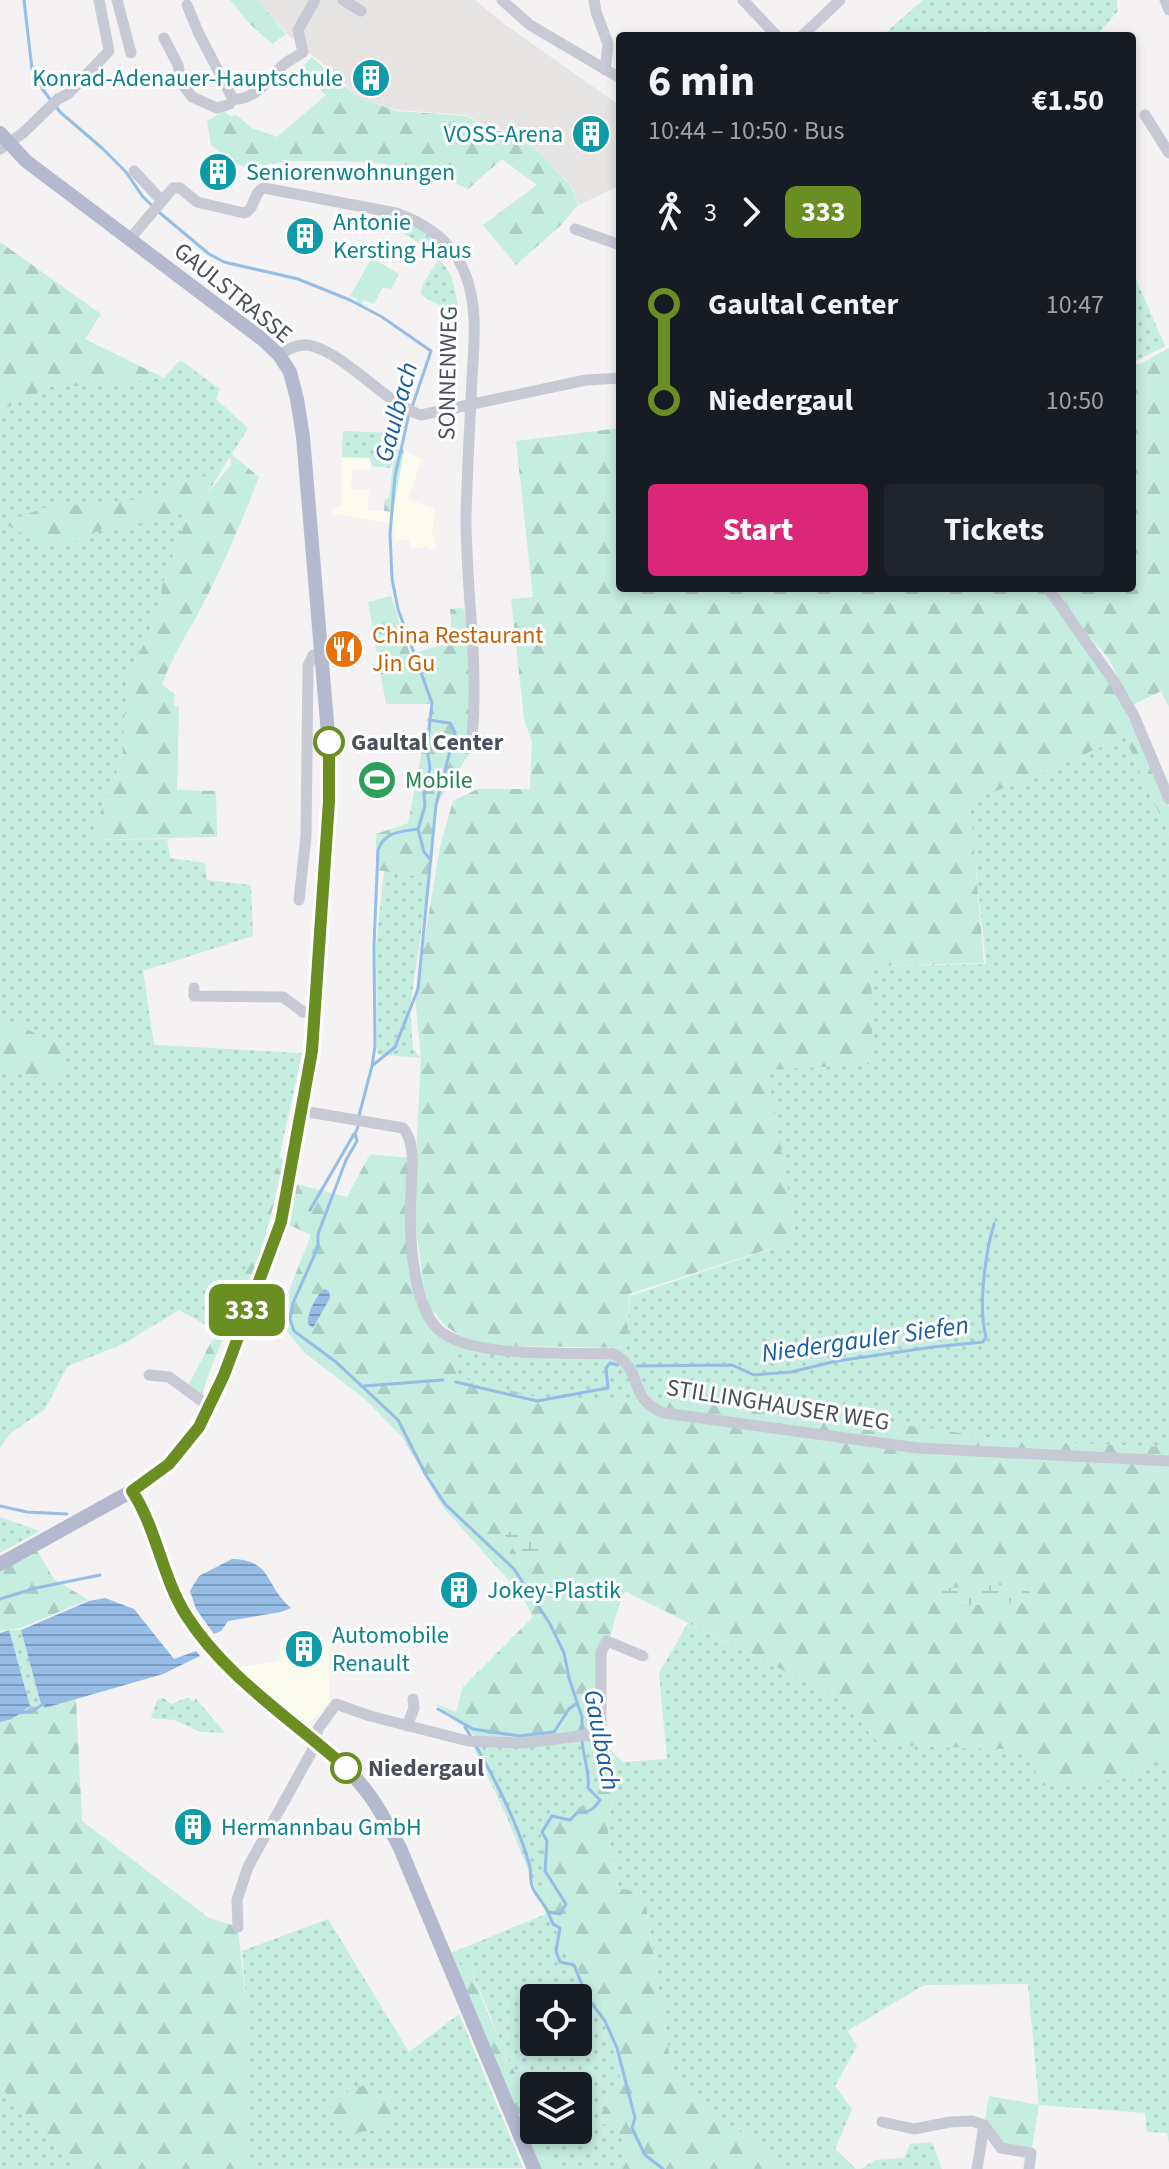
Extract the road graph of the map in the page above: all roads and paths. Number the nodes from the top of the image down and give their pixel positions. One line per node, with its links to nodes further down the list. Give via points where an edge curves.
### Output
1 (117, 0): 16 (street)
2 (315, 0): 19 (street, via 298,30 303,52 252,94)
3 (343, 0): 12 (street)
4 (502, 0): 17 (street, via 530,25)
5 (594, 0): 17 (street, via 608,44)
6 (743, 0): 13 (street)
7 (840, 0): 14 (street)
8 (1165, 0): 11 (street)
9 (99, 1): 21 (street, via 109,51 68,94)
10 (187, 5): 19 (street)
11 (1169, 10)
12 (361, 11)
13 (773, 32)
14 (806, 32)
15 (164, 38): 19 (street, via 192,97 217,108)
16 (131, 53)
17 (605, 70): 18 (street)
18 (616, 76)
19 (233, 99)
20 (1145, 115): 22 (street)
21 (3, 142): 26 (main road, GAULSTRASSE)
22 (1169, 153)
23 (134, 171): 24 (street)
24 (160, 202): 26 (street); 30 (street, SONNENWEG, via 180,188 197,202 244,213 264,188 415,219 435,232 457,259 471,295)
25 (575, 229): 27 (street)
26 (129, 240): 28 (main road, GAULSTRASSE)
27 (616, 244)
28 (279, 355): 30 (street, via 292,346 309,345 421,415); 32 (main road, GAULSTRASSE, via 290,372 303,437)
29 (616, 378): 30 (street)
30 (471, 403): 33 (street, SONNENWEG, via 466,518 476,701)
31 (1051, 592): 34 (street, via 1134,716)
32 (320, 654): 35 (street, GAULSTRASSE, via 313,655 308,666 306,836); 37 (main road, GAULSTRASSE, via 329,801)
33 (472, 736)
34 (1169, 799)
35 (299, 900)
36 (194, 988): 37 (street, via 194,996 283,997 303,1012)
37 (315, 1013): 38 (main road, GAULSTRASSE)
38 (303, 1111): 40 (main road, GAULSTRASSE, via 281,1222); 41 (street, STILLINGHAUSER WEG, via 403,1128 409,1136 409,1224 420,1296 441,1332 476,1347 614,1354 633,1371 639,1395 664,1413 918,1448)
39 (149, 1375): 40 (street, via 169,1377)
40 (210, 1407): 42 (main road, GAULSTRASSE, via 180,1452)
41 (1169, 1461)
42 (132, 1491): 43 (main road, GAULSTRASSE); 47 (main road, via 186,1615 236,1674)
43 (0, 1564)
44 (643, 1656): 46 (street, via 607,1641 601,1652 601,1725 594,1735 474,1742)
45 (413, 1699): 46 (street)
46 (407, 1726): 47 (street, via 336,1704)
47 (315, 1740): 48 (street, via 248,1867 237,1900); 51 (main road, via 360,1782 397,1841)
48 (238, 1927)
49 (882, 2122): 50 (street, via 914,2129 950,2122)
50 (984, 2125): 52 (street); 53 (street, via 1001,2148 1031,2153)
51 (534, 2169)
52 (977, 2169)
53 (1029, 2169)

